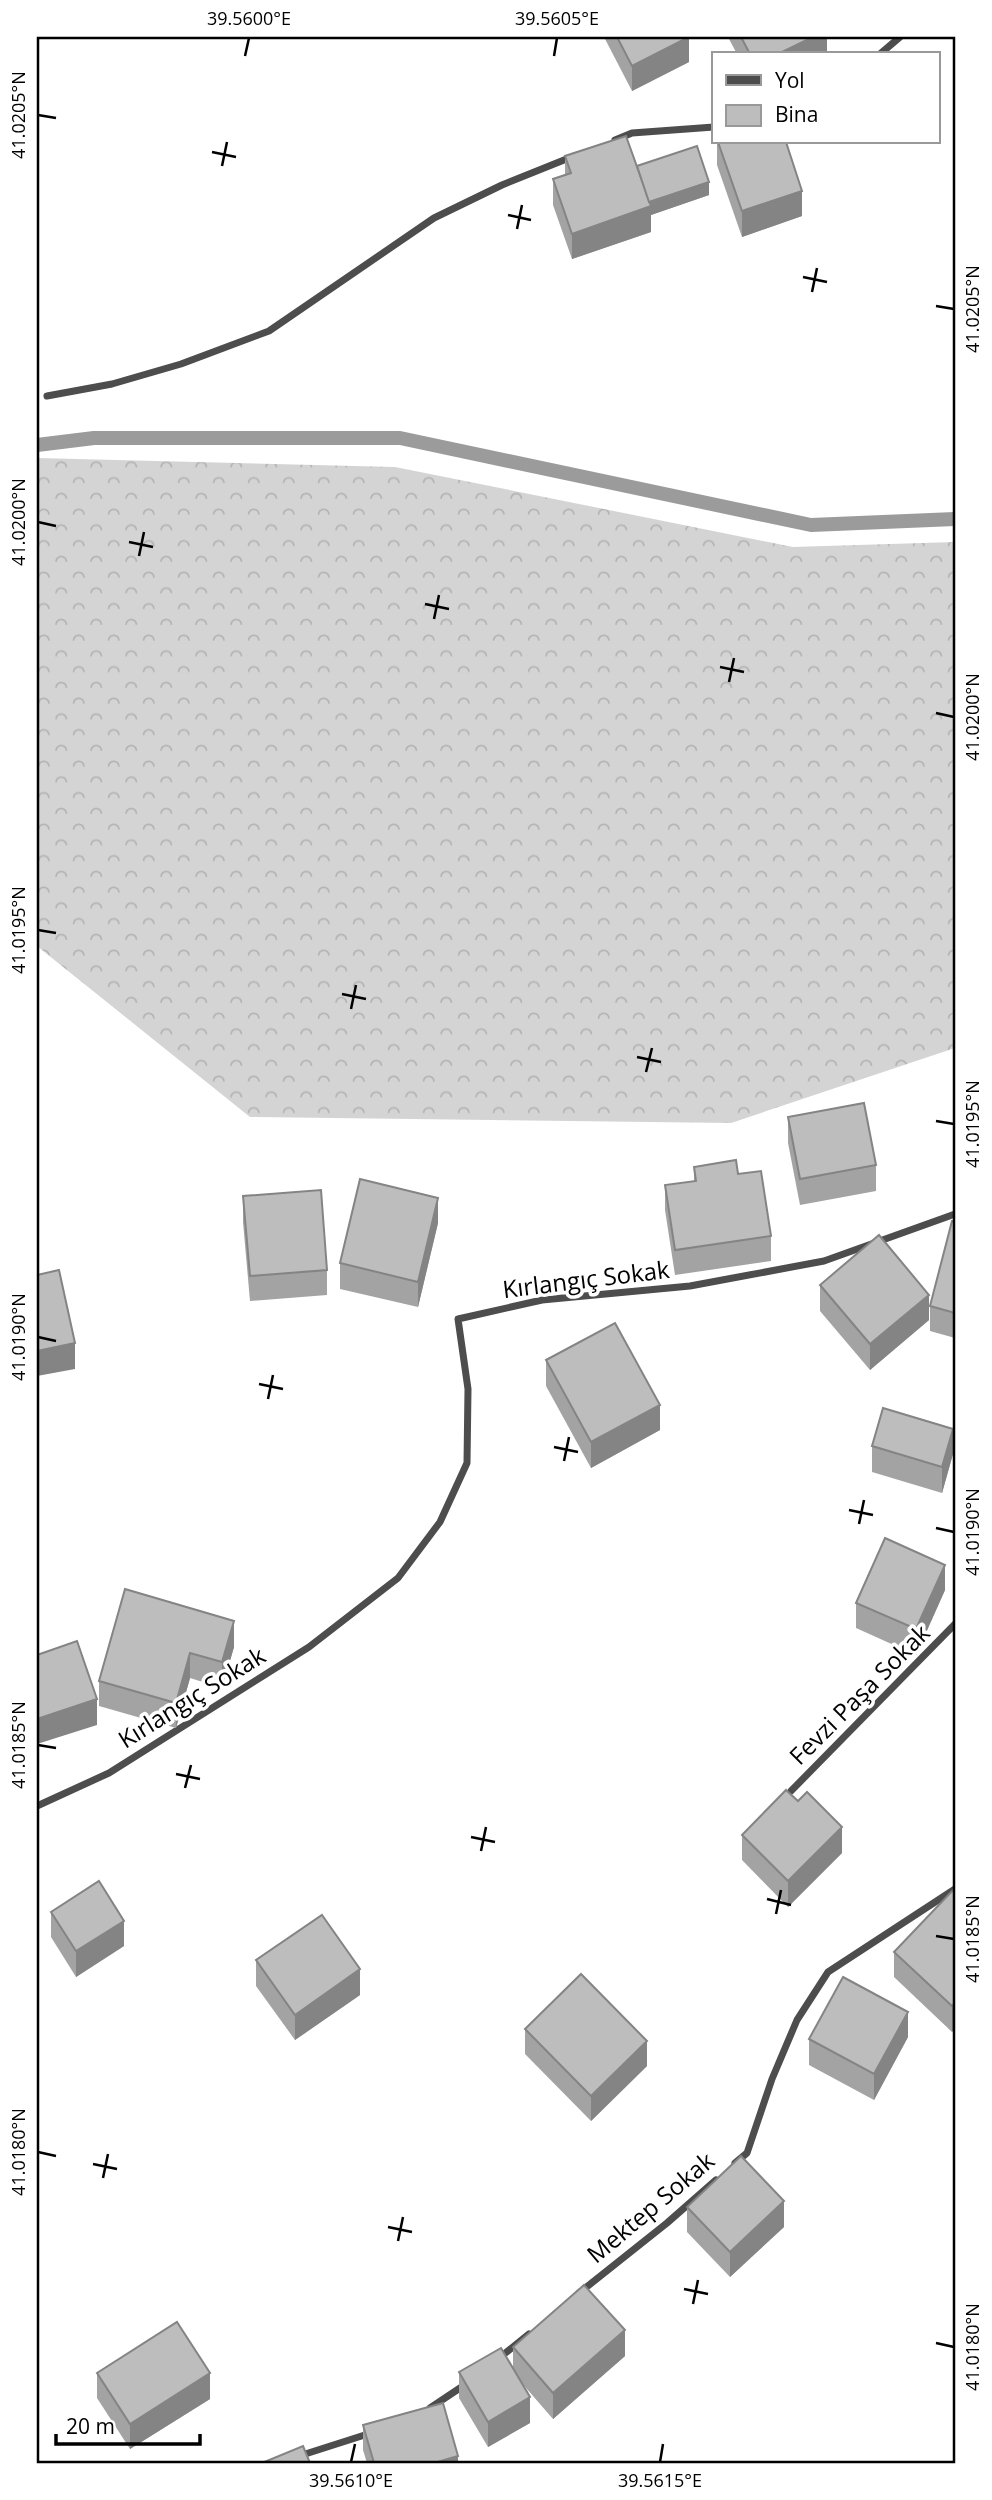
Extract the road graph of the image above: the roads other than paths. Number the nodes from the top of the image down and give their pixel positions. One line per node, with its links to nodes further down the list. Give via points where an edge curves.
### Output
1 (900, 37): 2 (street)
2 (882, 52)
3 (712, 127): 4 (street, via 632,134)
4 (611, 142)
5 (577, 155): 6 (street, via 434,218 269,331 124,381)
6 (47, 396)
7 (955, 1214): 10 (street, Kırlangıç Sokak, via 824,1261 690,1286 542,1300 458,1319 468,1389 467,1463 440,1522 398,1577 309,1647 109,1773)
8 (955, 1625): 9 (street, Fevzi Paşa Sokak)
9 (791, 1791)
10 (37, 1805)
11 (955, 1889): 12 (street, Mektep Sokak, via 828,1972 797,2020 747,2153)
12 (571, 2300)
13 (539, 2326): 14 (street)
14 (486, 2368)
15 (476, 2377): 16 (street)
16 (420, 2414)
17 (384, 2429): 18 (street)
18 (286, 2461)

